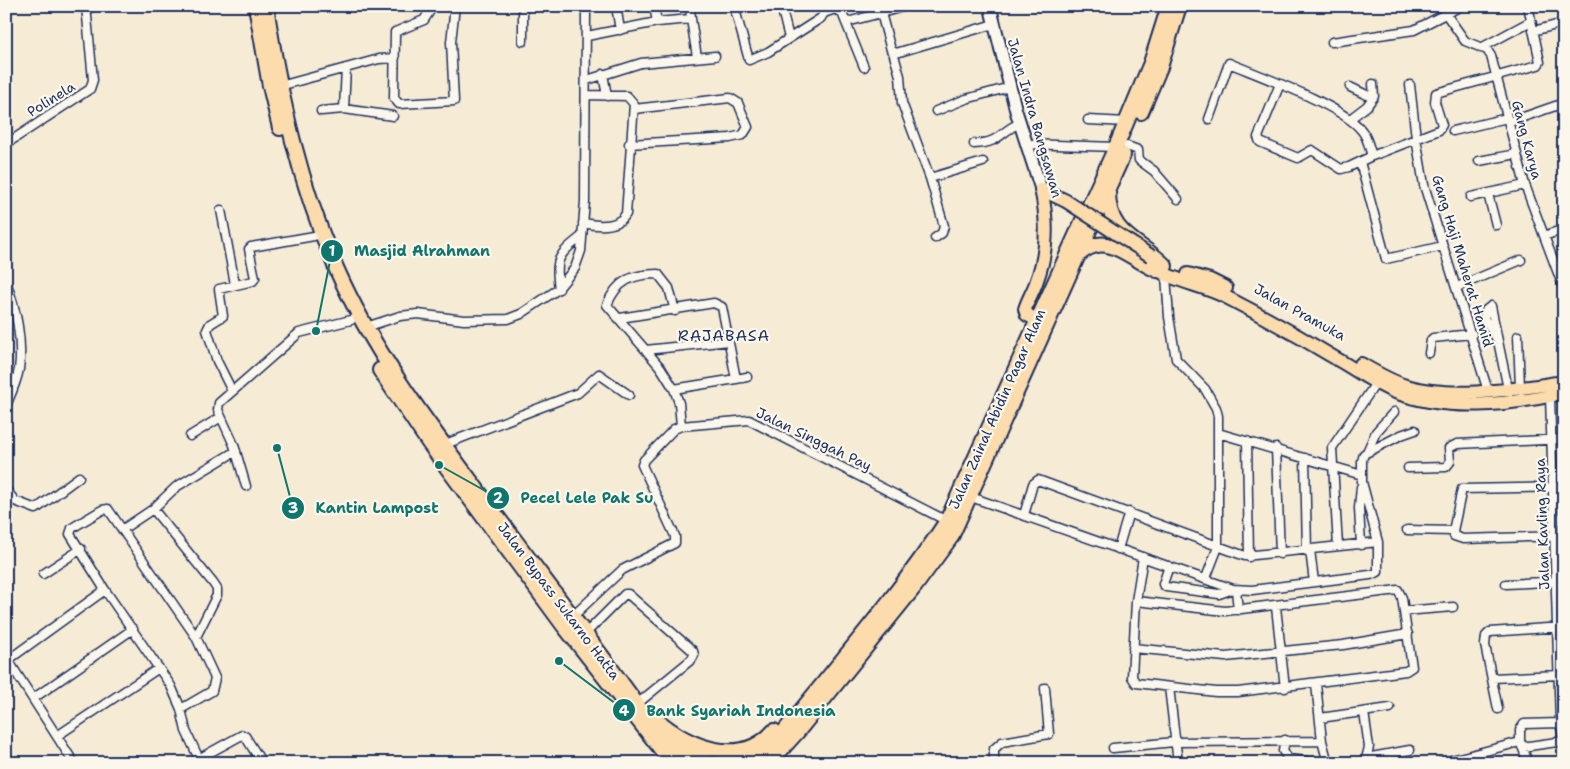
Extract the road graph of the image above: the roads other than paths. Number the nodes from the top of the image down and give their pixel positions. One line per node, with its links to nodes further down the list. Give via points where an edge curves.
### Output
1 (86, 6): 67 (street, Polinela, via 93,80 90,88)
2 (256, 6): 89 (highway, Jalan Bypass Sukarno Hatta, via 282,139)
3 (266, 6): 47 (highway, Jalan Bypass Sukarno Hatta)
4 (433, 6): 38 (street, via 424,20 397,30)
5 (456, 6): 38 (street, via 451,42 454,101 397,103 394,98)
6 (523, 6): 32 (street)
7 (586, 6): 30 (street)
8 (616, 6): 28 (street)
9 (654, 6): 24 (street)
10 (690, 6): 22 (street)
11 (734, 6): 31 (street, via 749,60)
12 (781, 6): 31 (street)
13 (907, 6): 20 (street)
14 (990, 6): 27 (street, Jalan Indra Bangsawan)
15 (1169, 6): 63 (highway, Jalan Zainal Abidin Pagar Alam, via 1151,64)
16 (1179, 6): 71 (highway, Jalan Zainal Abidin Pagar Alam, via 1160,67)
17 (1461, 6): 21 (street)
18 (1528, 6): 23 (street)
19 (824, 10): 25 (street, via 839,10); 31 (street)
20 (881, 13): 25 (street); 35 (street, via 890,50)
21 (1446, 14): 33 (street, via 1414,30); 34 (street, Gang Karya, via 1465,40)
22 (691, 19): 24 (street); 37 (street)
23 (1531, 21): 29 (street); 34 (street)
24 (657, 22): 28 (street)
25 (847, 22): 40 (street)
26 (1564, 23): 29 (street)
27 (994, 24): 35 (street); 49 (street, Jalan Indra Bangsawan)
28 (620, 30): 30 (street)
29 (1533, 30): 42 (street, via 1538,65)
30 (587, 36): 43 (street)
31 (789, 38)
32 (523, 41)
33 (1332, 42)
34 (1481, 48): 42 (street, Gang Karya, via 1489,53)
35 (896, 52): 77 (street, via 902,103)
36 (715, 56): 37 (street)
37 (696, 57): 41 (street, via 641,63)
38 (395, 58): 39 (street)
39 (346, 68): 47 (street); 55 (street)
40 (864, 68)
41 (603, 74): 43 (street); 51 (street)
42 (1497, 78): 62 (street, Gang Karya); 66 (street, via 1436,93 1441,128)
43 (587, 80): 50 (street)
44 (1280, 84): 59 (street, via 1229,63); 60 (street); 76 (street, via 1258,137 1260,142 1298,158 1312,150 1343,169)
45 (1372, 84): 52 (street)
46 (1410, 85): 66 (street, Gang Haji Maherat Hamid)
47 (280, 86): 107 (highway, Jalan Bypass Sukarno Hatta, via 293,146 322,233 337,272)
48 (1350, 87): 52 (street)
49 (1010, 88): 56 (street, via 966,98); 64 (street, Jalan Indra Bangsawan)
50 (587, 95): 51 (street); 85 (street)
51 (607, 96): 54 (street, via 627,96 632,99)
52 (1373, 98): 60 (street)
53 (1564, 103): 62 (street)
54 (634, 109): 68 (street); 68 (street, via 730,98 738,104 748,127 743,135 730,138)
55 (344, 110): 57 (street); 58 (street)
56 (936, 110)
57 (321, 111)
58 (393, 116)
59 (1208, 119)
60 (1350, 119): 73 (street, via 1366,137)
61 (1088, 120): 63 (street)
62 (1508, 120): 65 (street); 72 (street, Gang Karya)
63 (1126, 122): 71 (highway, Jalan Zainal Abidin Pagar Alam)
64 (1020, 123): 69 (street, via 995,141); 70 (street, Jalan Indra Bangsawan)
65 (1453, 131)
66 (1416, 138): 73 (street); 94 (street, Gang Haji Maherat Hamid, via 1424,185)
67 (6, 144)
68 (629, 144): 85 (street, via 626,214 623,220 612,224)
69 (974, 144)
70 (1026, 144): 71 (street); 80 (street, Jalan Indra Bangsawan)
71 (1121, 146): 79 (highway, Jalan Zainal Abidin Pagar Alam); 83 (street, via 1138,150 1139,160 1154,171); 105 (highway, Jalan Zainal Abidin Pagar Alam)
72 (1517, 154): 74 (street); 78 (street, Gang Karya)
73 (1372, 156): 76 (street)
74 (1479, 161)
75 (983, 162): 77 (street)
76 (1360, 162): 94 (street, via 1386,259)
77 (930, 178): 92 (street, via 944,226 942,233)
78 (1526, 185): 81 (street); 90 (street, Gang Karya)
79 (1108, 188): 87 (highway, via 1109,211); 95 (highway, Jalan Zainal Abidin Pagar Alam)
80 (1042, 194): 97 (main road, Jalan Pramuka, via 1063,204); 105 (main road, Jalan Indra Bangsawan, via 1047,232 1045,248 1038,278 1024,308)
81 (1488, 194): 82 (street); 86 (street)
82 (1471, 197)
83 (1178, 199)
84 (221, 210): 99 (street)
85 (583, 223): 91 (street)
86 (1496, 225)
87 (1117, 227): 93 (highway, via 1105,233); 97 (highway)
88 (1564, 229): 90 (street)
89 (314, 236): 99 (street, via 251,247 255,278 251,282); 106 (highway, Jalan Bypass Sukarno Hatta)
90 (1544, 236): 102 (street, Gang Karya)
91 (581, 237): 101 (street, via 581,251 575,268); 101 (street, via 558,258)
92 (935, 238)
93 (1109, 244): 95 (highway, via 1092,246); 97 (highway)
94 (1443, 246): 100 (street, Gang Haji Maherat Hamid)
95 (1076, 256): 149 (highway, Jalan Zainal Abidin Pagar Alam)
96 (1521, 260): 100 (street)
97 (1157, 266): 114 (main road, Jalan Pramuka, via 1210,280 1271,311); 130 (street, via 1174,354 1211,398 1217,412)
98 (6, 282): 125 (street, via 16,320 20,355)
99 (235, 284): 122 (street, via 219,289 223,316 210,324 207,330)
100 (1456, 286): 108 (street, Gang Haji Maherat Hamid)
101 (559, 289): 107 (street, via 508,319 464,320 418,314)
102 (1564, 289)
103 (675, 311): 104 (street); 104 (street, via 665,280 658,274 647,274 624,280 618,285 607,305); 110 (street, via 717,303 722,307)
104 (620, 318): 112 (street)
105 (1036, 319): 154 (highway, Jalan Zainal Abidin Pagar Alam)
106 (352, 320): 122 (street, via 299,333); 148 (highway, Jalan Bypass Sukarno Hatta, via 398,397)
107 (366, 327): 135 (highway, Jalan Bypass Sukarno Hatta)
108 (1472, 334): 113 (street, via 1434,338); 121 (street, Gang Haji Maherat Hamid)
109 (1518, 336): 118 (street)
110 (729, 341): 112 (street); 116 (street)
111 (1498, 341): 118 (street)
112 (646, 350): 120 (street)
113 (1429, 353)
114 (1338, 355): 117 (main road, Jalan Pramuka); 121 (main road, Jalan Pramuka, via 1404,385 1432,391)
115 (747, 377): 116 (street)
116 (736, 379): 120 (street)
117 (1376, 383): 124 (main road, Jalan Pramuka, via 1406,395 1456,404 1506,403); 140 (street, via 1335,441 1331,451)
118 (1514, 388): 119 (main road, Jalan Pramuka); 121 (main road, Jalan Pramuka)
119 (1563, 388): 124 (main road, Jalan Pramuka)
120 (674, 389): 128 (street)
121 (1488, 391)
122 (232, 392): 127 (street, via 219,403)
123 (629, 395): 135 (street, via 599,374 578,393)
124 (1550, 396): 133 (street, Jalan Kavling Raya)
125 (6, 406)
126 (1394, 412): 138 (street, via 1376,432)
127 (221, 417): 131 (street); 137 (street)
128 (681, 426): 154 (street, Jalan Singgah Pay, via 749,420); 182 (street, via 670,432 642,465 676,541 622,570)
129 (1415, 430): 138 (street)
130 (1218, 432): 134 (street); 162 (street)
131 (190, 436)
132 (1564, 439): 133 (street)
133 (1552, 440): 141 (street, via 1453,445 1449,448 1450,462 1446,467); 145 (street, Jalan Kavling Raya)
134 (1246, 441): 136 (street); 168 (street)
135 (443, 445): 148 (highway, Jalan Bypass Sukarno Hatta)
136 (1276, 448): 139 (street); 166 (street)
137 (236, 452): 144 (street); 150 (street, via 176,487)
138 (1367, 452): 143 (street, via 1362,461)
139 (1305, 458): 140 (street); 165 (street)
140 (1333, 467): 143 (street); 161 (street)
141 (1408, 468)
142 (79, 477): 147 (street, via 36,509 15,501)
143 (1362, 478): 159 (street); 160 (street, via 1359,508)
144 (246, 486)
145 (1553, 487): 146 (street); 157 (street, via 1462,489); 158 (street, Jalan Kavling Raya)
146 (1564, 487)
147 (6, 490)
148 (475, 496): 151 (highway, Jalan Bypass Sukarno Hatta)
149 (970, 497): 153 (street); 200 (highway, Jalan Zainal Abidin Pagar Alam, via 951,537 936,559)
150 (155, 507): 155 (street); 187 (street, via 217,589)
151 (486, 511): 182 (highway, Jalan Bypass Sukarno Hatta); 204 (highway, Jalan Bypass Sukarno Hatta)
152 (1129, 512): 153 (street, via 1036,480); 162 (street); 163 (street)
153 (1024, 515): 163 (street)
154 (947, 521): 193 (highway, Jalan Zainal Abidin Pagar Alam)
155 (123, 529): 164 (street, via 108,510 102,510 70,530); 187 (street)
156 (1407, 530): 157 (street)
157 (1453, 531): 158 (street, via 1454,536 1463,539)
158 (1560, 536): 172 (street, Jalan Kavling Raya)
159 (1378, 542): 160 (street); 173 (street, via 1379,569 1376,574)
160 (1361, 545): 161 (street)
161 (1338, 546): 165 (street)
162 (1218, 547): 168 (street); 171 (street)
163 (1118, 549): 167 (street)
164 (81, 550): 170 (street); 176 (street)
165 (1308, 550): 166 (street); 173 (street)
166 (1280, 554): 168 (street)
167 (1143, 557): 169 (street); 177 (street)
168 (1249, 557)
169 (1169, 566): 171 (street); 175 (street, via 1163,584 1166,587 1219,594)
170 (43, 574)
171 (1206, 578): 175 (street)
172 (1560, 581): 174 (street); 183 (street, Jalan Kavling Raya)
173 (1314, 582): 175 (street)
174 (1506, 584)
175 (1235, 589): 180 (street)
176 (105, 590): 184 (street); 190 (street)
177 (1136, 601): 180 (street); 188 (street)
178 (1276, 607): 180 (street); 181 (street, via 1398,590); 189 (street)
179 (1453, 607): 181 (street)
180 (1238, 610)
181 (1404, 610): 185 (street)
182 (572, 618): 186 (highway, Jalan Bypass Sukarno Hatta)
183 (1561, 627): 192 (street, Jalan Kavling Raya); 194 (street, via 1490,632 1485,645)
184 (133, 629): 191 (street); 199 (street)
185 (1408, 634): 189 (street); 195 (street, via 1412,662 1409,671)
186 (584, 635): 204 (highway, Jalan Bypass Sukarno Hatta); 204 (street, via 628,594 693,651 692,659)
187 (196, 637): 202 (street, via 212,668 215,684 212,691)
188 (1134, 648): 189 (street, via 1225,657); 196 (street, via 1132,677 1135,682)
189 (1281, 650): 198 (street)
190 (7, 658): 199 (street)
191 (159, 668): 202 (street); 208 (street)
192 (1560, 675): 194 (street); 207 (street, Jalan Kavling Raya)
193 (827, 678): 200 (highway, Jalan Zainal Abidin Pagar Alam); 204 (highway, via 800,700 769,737 740,753 712,750 691,743 671,732 648,711)
194 (1492, 678): 203 (street)
195 (1316, 684): 198 (street); 206 (street)
196 (1169, 687): 198 (street, via 1226,692); 212 (street)
197 (1045, 688): 227 (street, via 1049,734 1002,742 994,749)
198 (1286, 688)
199 (34, 698): 208 (street)
200 (814, 703): 225 (highway, Jalan Zainal Abidin Pagar Alam, via 775,743); 226 (highway, Jalan Zainal Abidin Pagar Alam)
201 (1390, 708): 205 (street)
202 (181, 709): 216 (street, via 186,731)
203 (1498, 709)
204 (637, 710): 221 (highway); 222 (highway, Jalan Bypass Sukarno Hatta); 223 (highway, Jalan Bypass Sukarno Hatta, via 677,752)
205 (1364, 712): 206 (street); 217 (street, via 1369,747)
206 (1320, 718): 211 (street)
207 (1560, 723): 209 (street, Jalan Kavling Raya); 213 (street, via 1522,725)
208 (57, 736): 218 (street)
209 (1563, 738): 213 (street)
210 (1285, 740): 211 (street); 212 (street); 229 (street, via 1283,751 1288,759)
211 (1322, 741): 229 (street)
212 (1174, 742): 214 (street); 228 (street)
213 (1521, 745): 230 (street); 231 (street)
214 (1113, 748)
215 (1410, 750): 217 (street)
216 (200, 760): 219 (street); 220 (street, via 243,735)
217 (1365, 760)
218 (74, 763)
219 (191, 763)
220 (262, 763)
221 (664, 763)
222 (672, 763)
223 (706, 763): 224 (highway, Jalan Bypass Sukarno Hatta)
224 (712, 763)
225 (747, 763)
226 (769, 763)
227 (994, 763)
228 (1178, 763)
229 (1327, 763)
230 (1440, 763)
231 (1528, 763)

